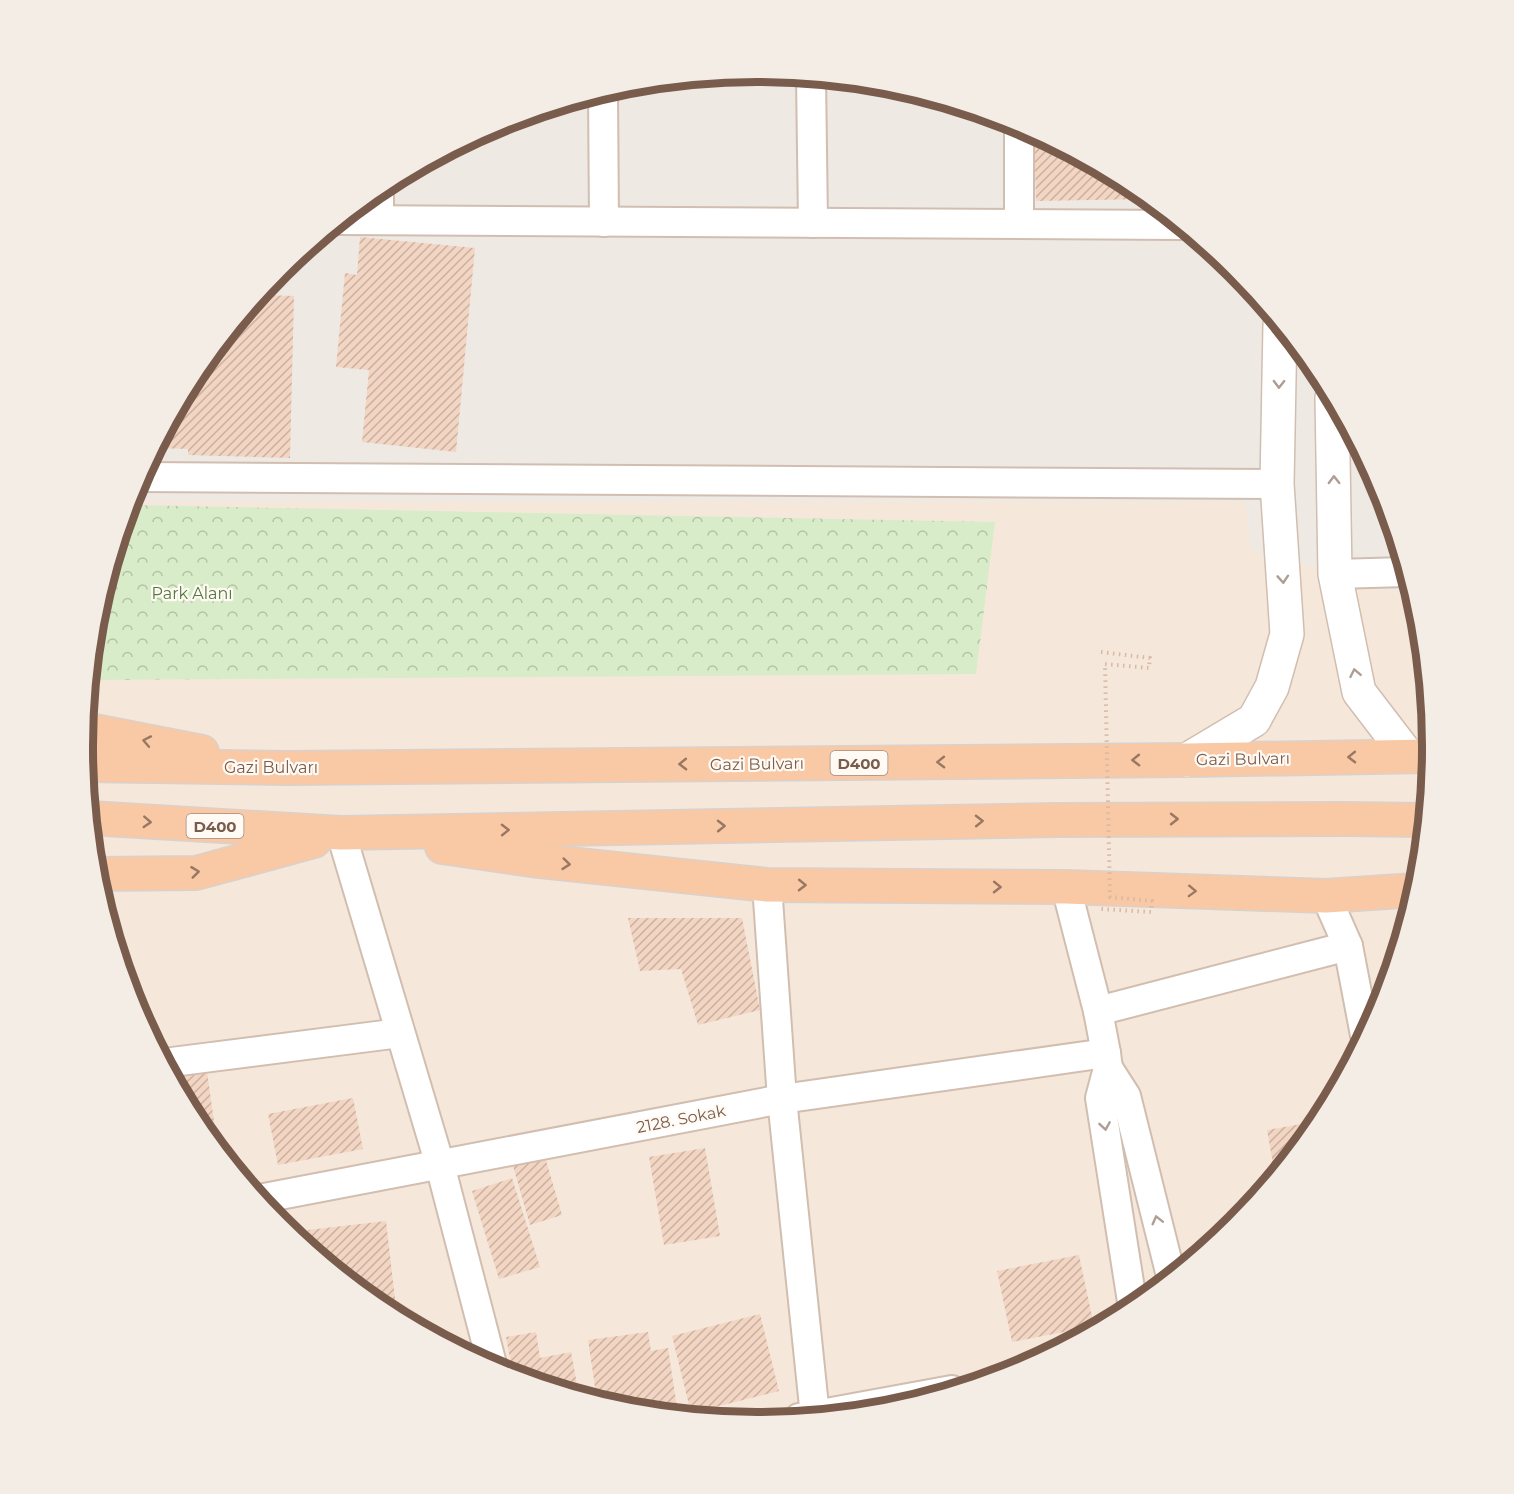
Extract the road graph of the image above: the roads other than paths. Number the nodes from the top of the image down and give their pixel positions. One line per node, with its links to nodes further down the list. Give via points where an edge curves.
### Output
1 (811, 85): 8 (street)
2 (603, 101): 7 (street)
3 (1020, 137): 9 (street)
4 (379, 201): 6 (street)
5 (352, 220): 6 (street)
6 (378, 220): 7 (street)
7 (604, 222): 8 (street)
8 (813, 223): 9 (street)
9 (1018, 224): 10 (street)
10 (1168, 225)
11 (1280, 337): 14 (street, one-way to 14)
12 (1332, 416): 16 (street, one-way to 12)
13 (150, 477): 14 (street)
14 (1277, 483): 19 (street, one-way to 19, via 1287,634 1272,687 1254,720)
15 (1398, 573): 16 (street)
16 (1335, 574): 18 (street, one-way to 16, via 1359,692)
17 (93, 731): 21 (highway, one-way to 17)
18 (1420, 756): 19 (highway, Gazi Bulvarı / D400, one-way to 19)
19 (1187, 760): 21 (highway, Gazi Bulvarı / D400, one-way to 21)
20 (93, 765): 21 (highway, Gazi Bulvarı / D400)
21 (287, 768)
22 (97, 818): 24 (highway, D400, one-way to 24)
23 (1417, 820): 24 (highway, D400, one-way to 23, via 1069,820)
24 (342, 833): 25 (highway, one-way to 24, via 196,873); 26 (highway, one-way to 26, via 531,860); 33 (street)
25 (104, 874)
26 (767, 885): 27 (highway, one-way to 27); 36 (street)
27 (1066, 888): 29 (highway, one-way to 29); 31 (street)
28 (1406, 891): 29 (highway)
29 (1326, 896): 30 (street)
30 (1348, 946): 31 (street); 32 (street)
31 (1098, 1011): 34 (street)
32 (1362, 1020)
33 (400, 1033): 35 (street); 37 (street)
34 (1107, 1061): 36 (street, 2128. Sokak); 39 (street, one-way to 34, via 1126,1096); 40 (street, one-way to 40, via 1101,1098)
35 (173, 1062)
36 (782, 1099): 37 (street, 2128. Sokak); 42 (street)
37 (440, 1165): 38 (street, 2128. Sokak); 41 (street)
38 (268, 1197)
39 (1169, 1268)
40 (1131, 1296)
41 (490, 1355)
42 (808, 1409)

